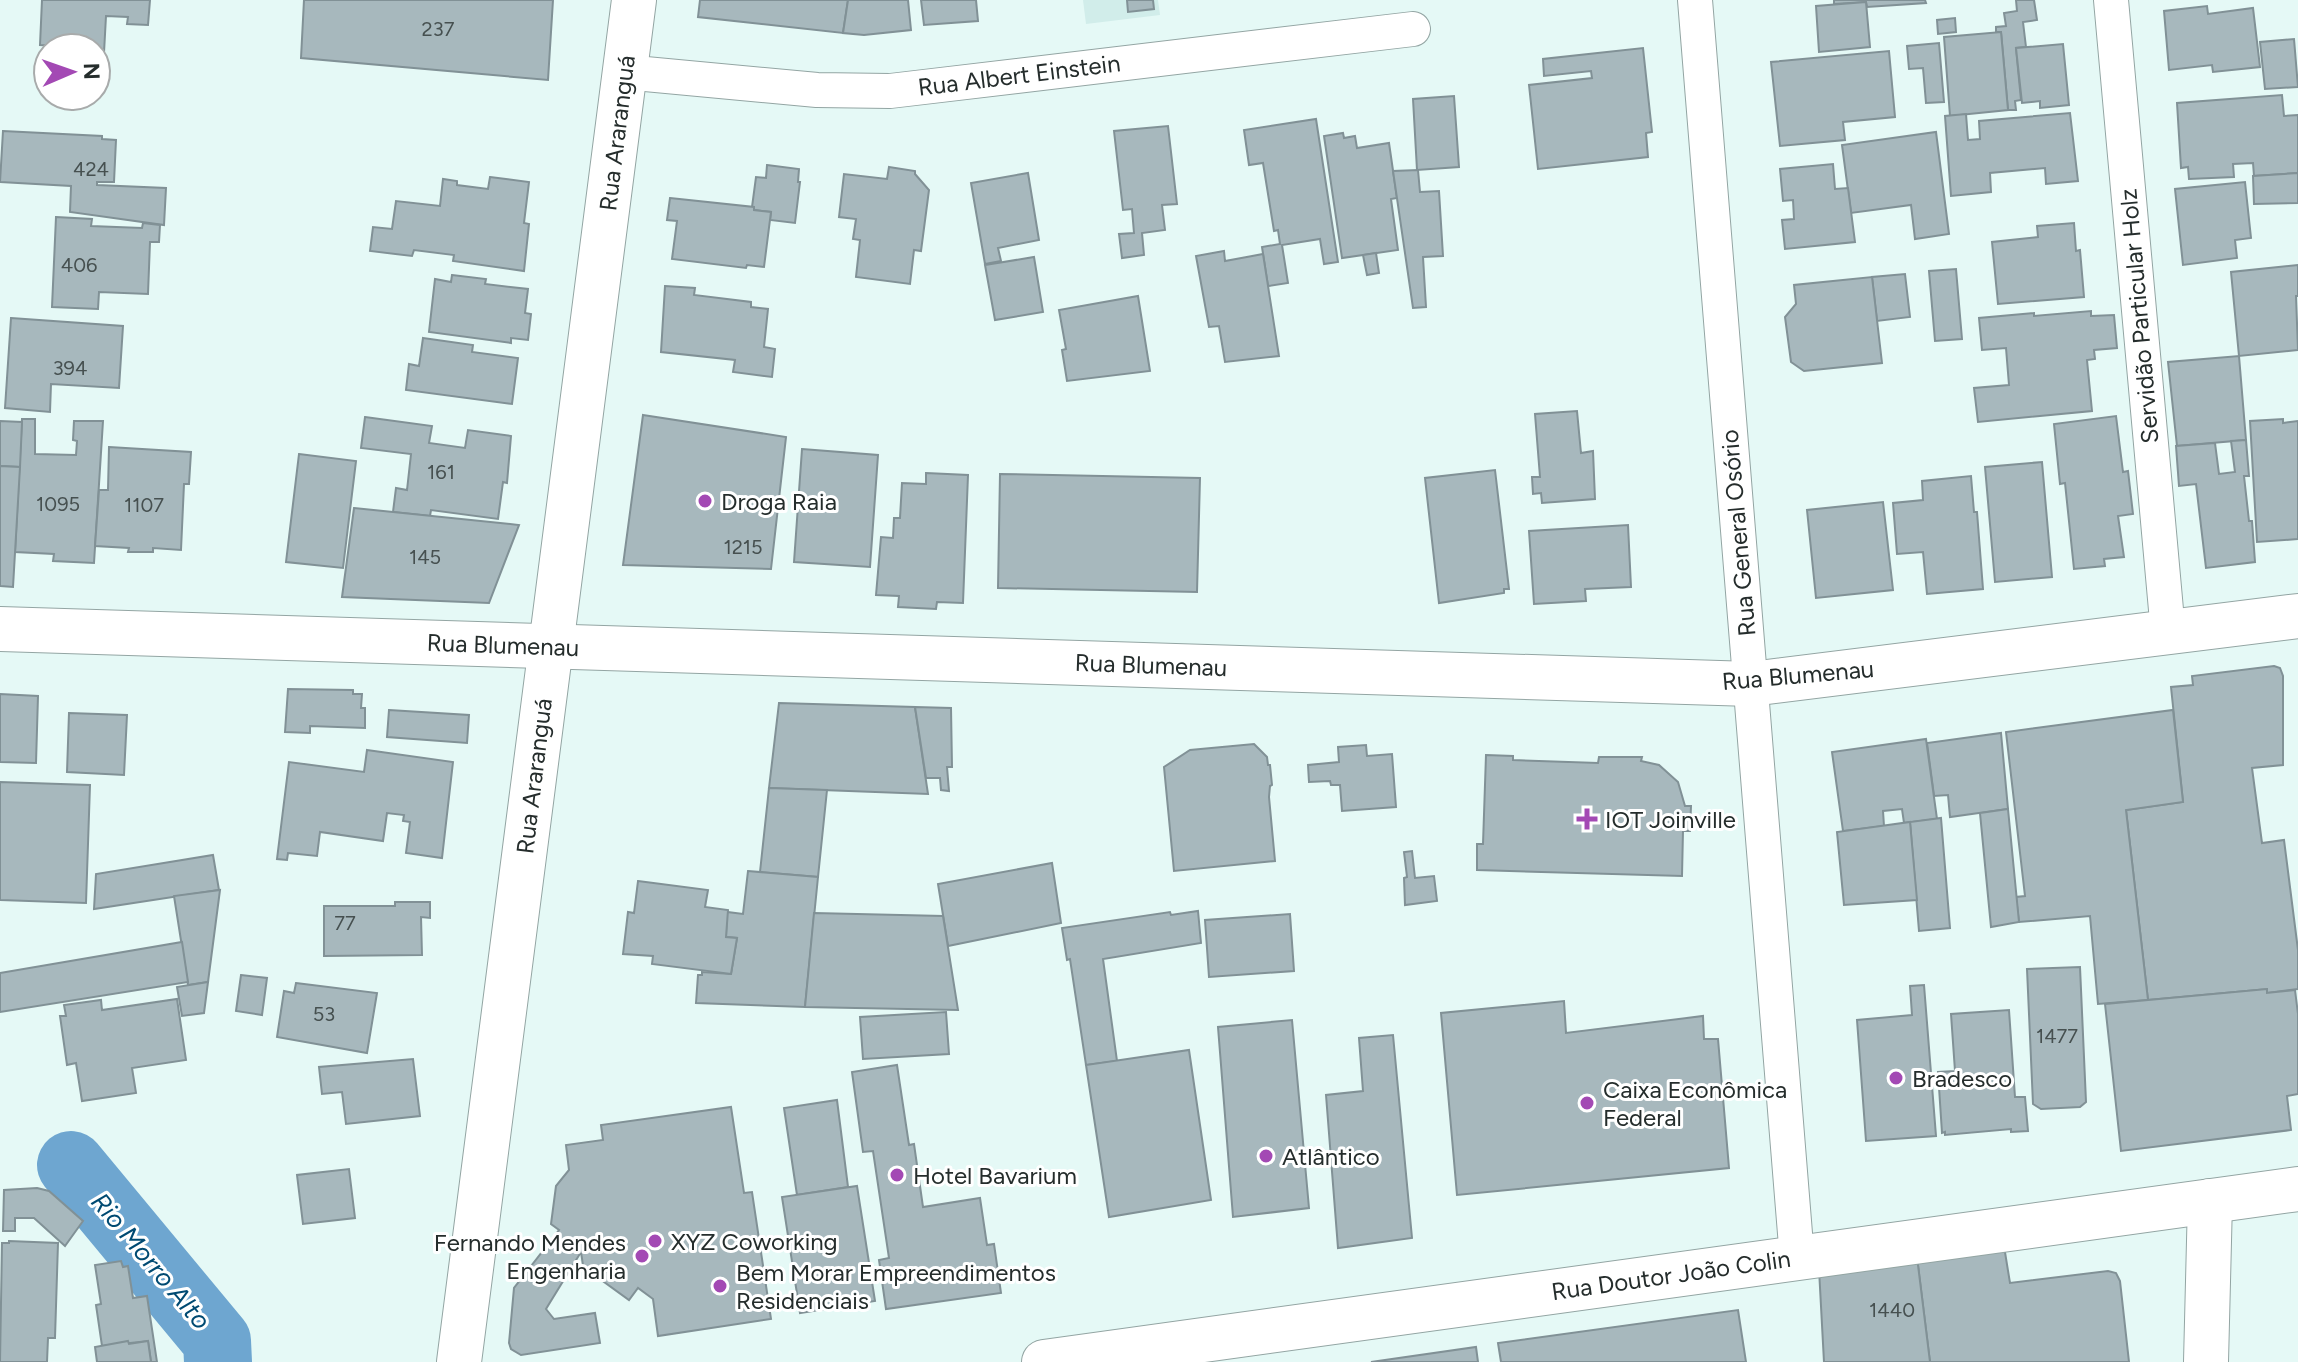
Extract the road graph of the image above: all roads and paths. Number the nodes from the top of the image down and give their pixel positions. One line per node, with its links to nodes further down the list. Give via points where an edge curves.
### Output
1 (634, 0): 5 (main road, Rua Araranguá)
2 (1695, 0): 10 (street, Rua General Osório)
3 (2111, 0): 8 (street, Servidão Particular Holz)
4 (1413, 29): 5 (street, Rua Albert Einstein, via 890,91 817,90)
5 (624, 72): 9 (main road, Rua Araranguá)
6 (2298, 616): 8 (main road, Rua Blumenau)
7 (0, 629): 9 (main road, Rua Blumenau)
8 (2168, 632): 10 (main road, Rua Blumenau)
9 (550, 647): 10 (main road, Rua Blumenau); 15 (main road, Rua Araranguá)
10 (1751, 684): 13 (street, Rua General Osório)
11 (2298, 1189): 12 (main road, Rua Doutor João Colin)
12 (2210, 1201): 13 (main road, Rua Doutor João Colin); 17 (main road)
13 (1797, 1258): 14 (main road, Rua Doutor João Colin)
14 (1129, 1356): 16 (main road, Rua Doutor João Colin)
15 (459, 1362)
16 (1044, 1362)
17 (2206, 1362)

